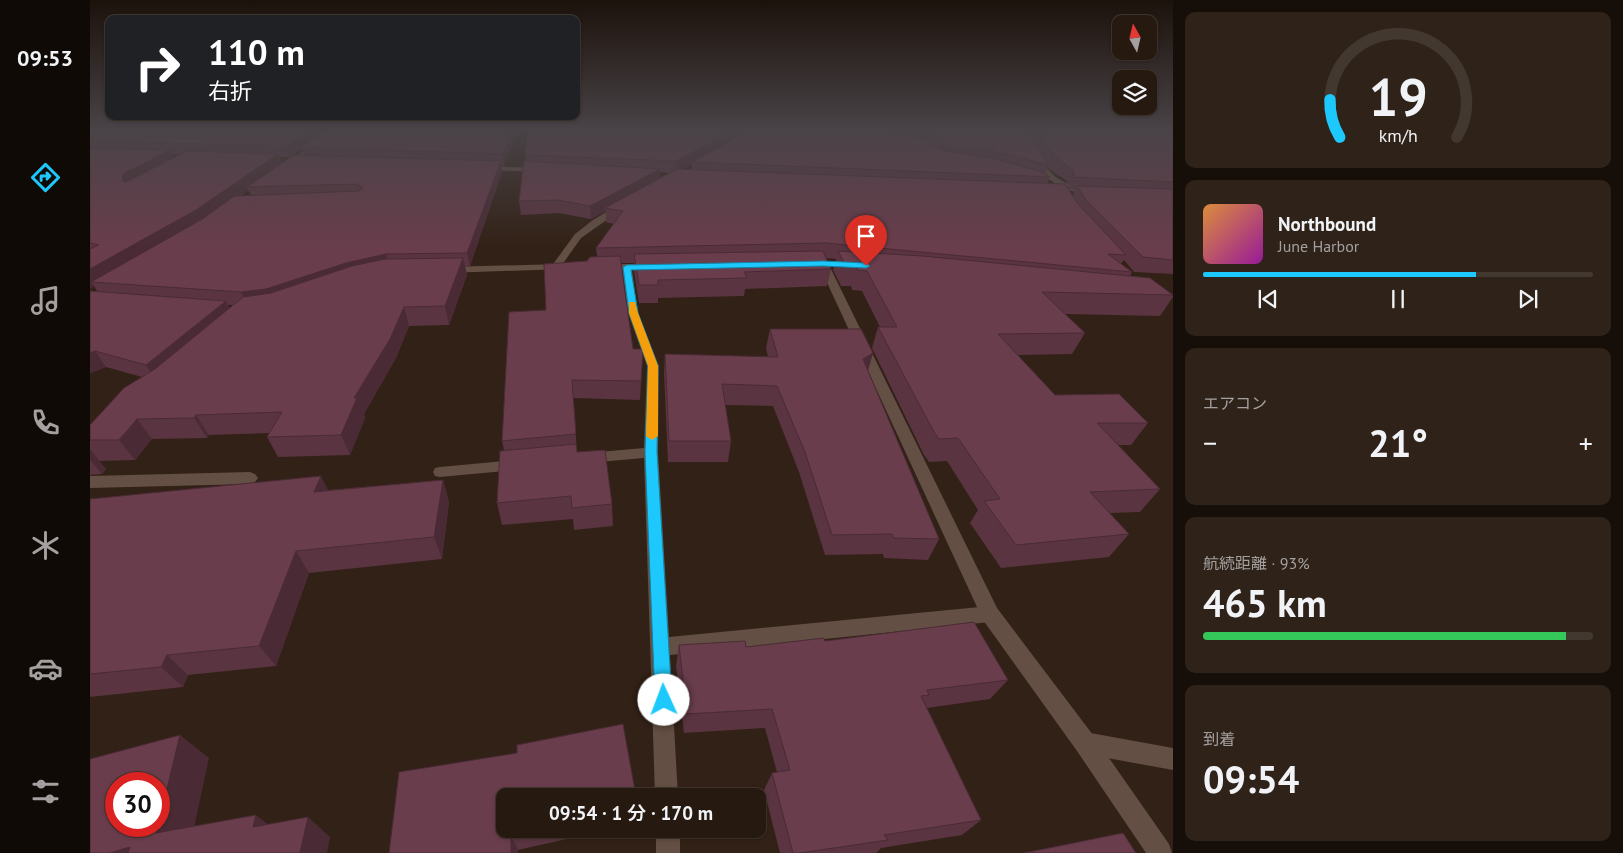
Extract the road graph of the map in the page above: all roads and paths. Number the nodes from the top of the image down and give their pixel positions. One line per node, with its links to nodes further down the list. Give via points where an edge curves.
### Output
1 (508, 169): 3 (street)
2 (1044, 169): 4 (street, via 1057,183 1088,194 1062,193)
3 (551, 171)
4 (1046, 184)
5 (626, 204): 7 (street, via 578,236)
6 (823, 263): 19 (street)
7 (556, 267): 8 (street); 12 (street)
8 (575, 267)
9 (593, 267): 10 (street)
10 (627, 267): 11 (street); 13 (street, via 633,313 653,366)
11 (666, 267)
12 (440, 270)
13 (651, 452): 14 (street); 20 (street)
14 (574, 460)
15 (526, 464): 16 (street)
16 (440, 472)
17 (250, 478): 18 (street)
18 (90, 482)
19 (990, 614): 20 (street); 21 (street)
20 (661, 647): 23 (street)
21 (1085, 743): 22 (street); 26 (street)
22 (1173, 759)
23 (667, 788)
24 (668, 838): 25 (street)
25 (668, 853)
26 (1160, 853)

